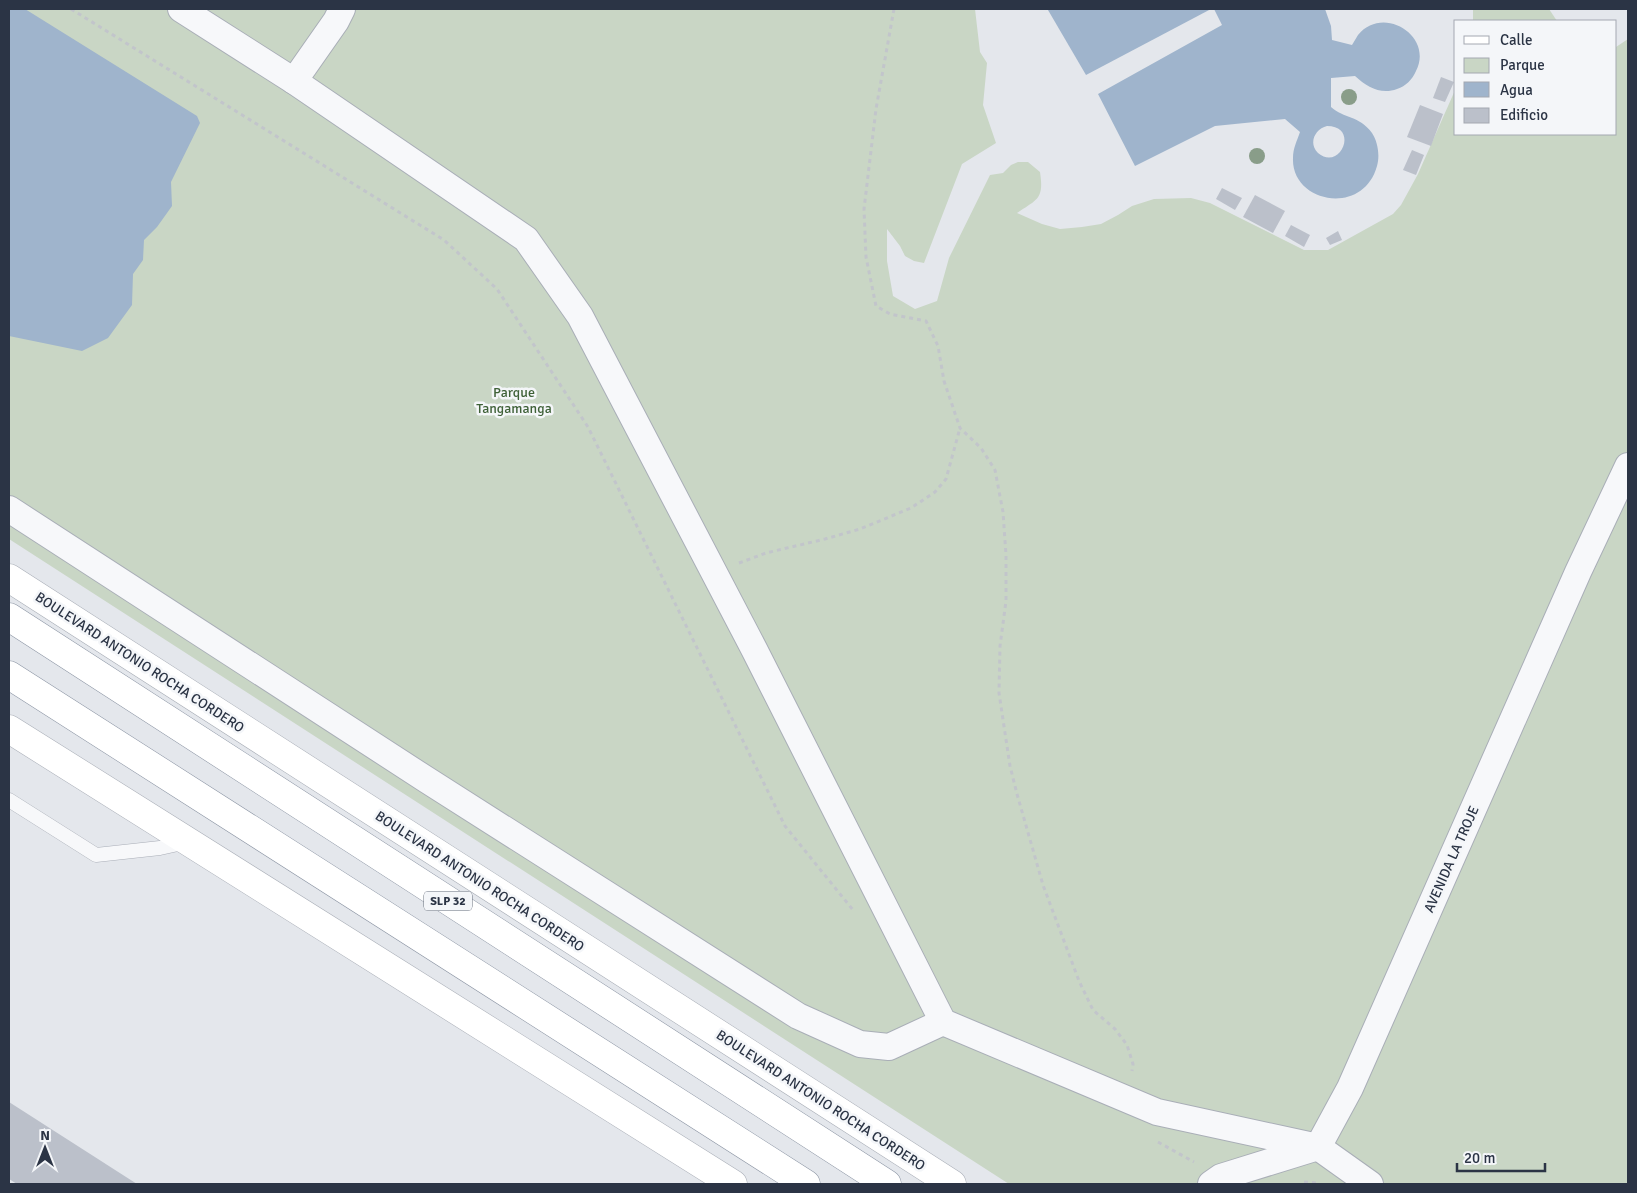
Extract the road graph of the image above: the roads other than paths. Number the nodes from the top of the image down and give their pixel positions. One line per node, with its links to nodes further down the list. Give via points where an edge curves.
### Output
1 (181, 9): 3 (street)
2 (342, 9): 3 (street)
3 (294, 80): 12 (street, via 526,239 580,316)
4 (1628, 466): 13 (street, AVENIDA LA TROJE, via 1350,1088)
5 (9, 509): 12 (street, via 798,1016 860,1044 889,1046)
6 (9, 578): 14 (main road, BOULEVARD ANTONIO ROCHA CORDERO)
7 (9, 617): 17 (main road, SLP 32)
8 (9, 675): 16 (main road)
9 (9, 728): 11 (main road)
10 (9, 800): 11 (lane, via 96,856)
11 (188, 841): 15 (main road)
12 (943, 1022): 13 (street, via 1157,1112)
13 (1318, 1147): 19 (street); 20 (street)
14 (916, 1173): 18 (main road, BOULEVARD ANTONIO ROCHA CORDERO)
15 (733, 1184)
16 (806, 1184)
17 (887, 1184)
18 (952, 1184)
19 (1211, 1184)
20 (1370, 1184)

